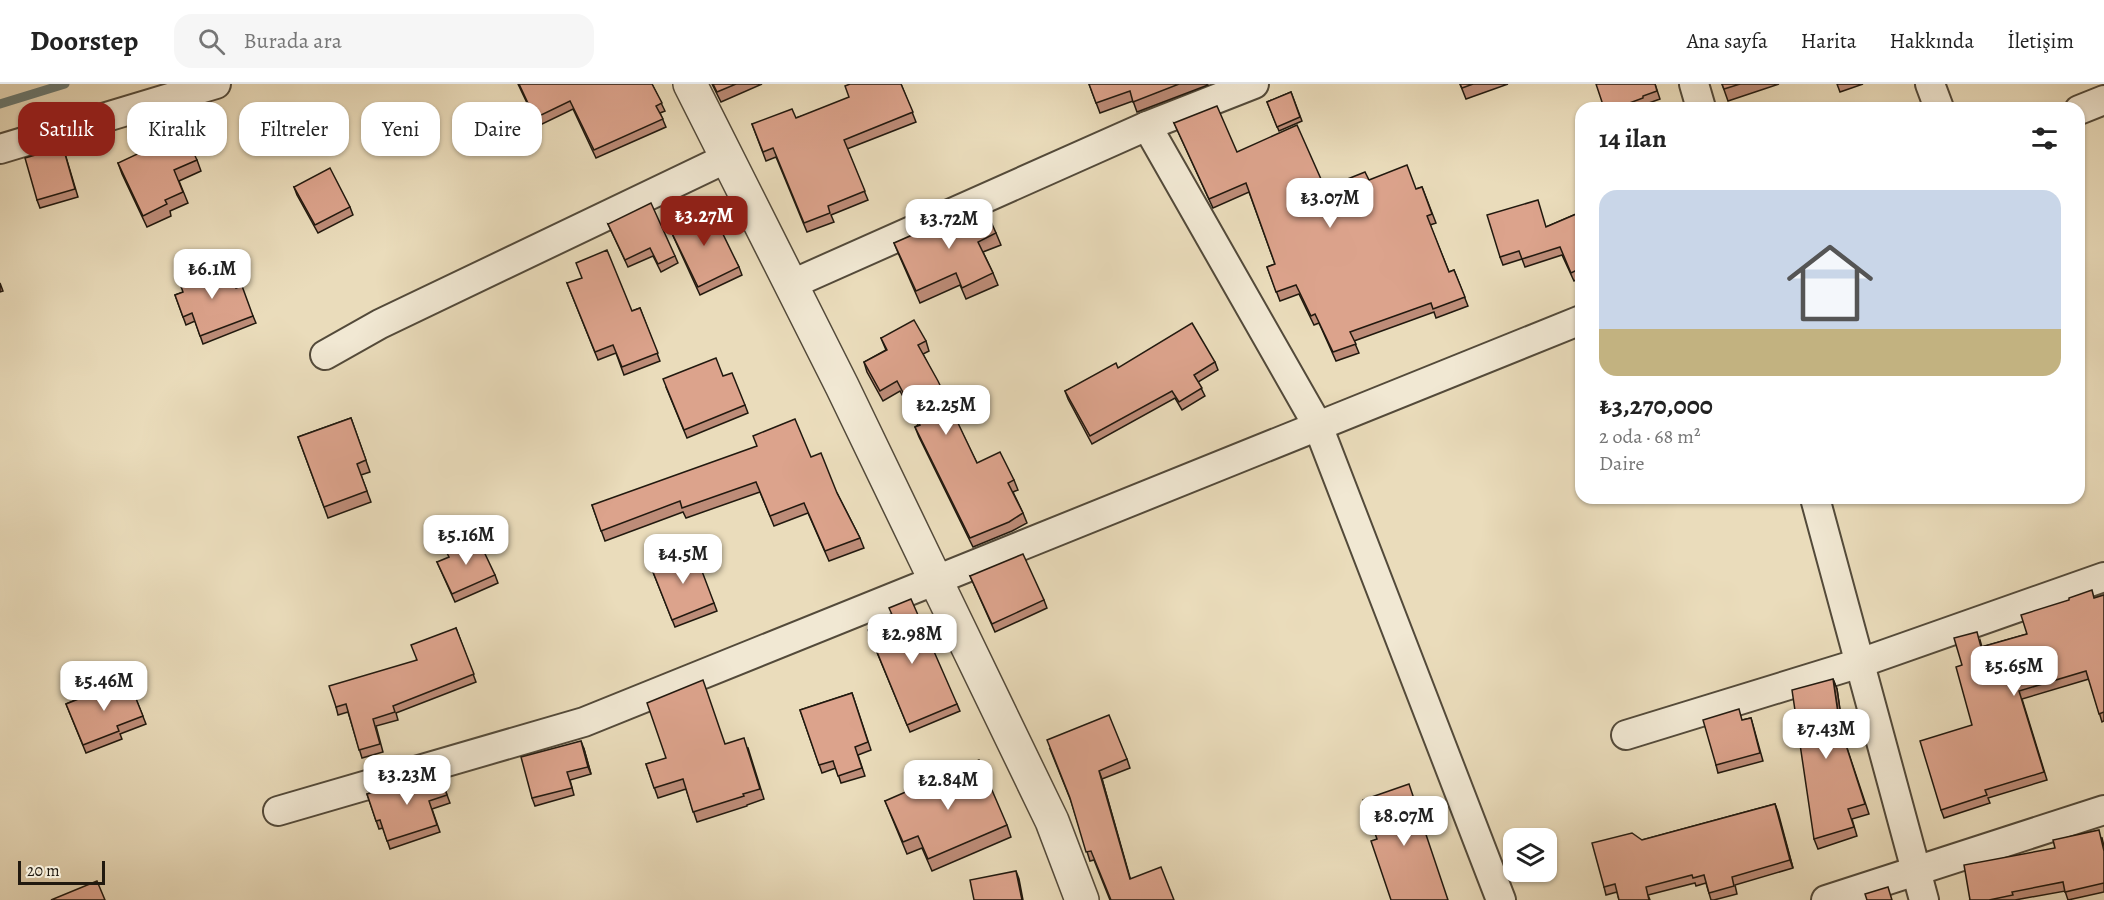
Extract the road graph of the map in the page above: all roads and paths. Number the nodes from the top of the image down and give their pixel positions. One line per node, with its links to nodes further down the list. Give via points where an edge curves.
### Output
1 (216, 84): 11 (street)
2 (690, 84): 12 (street)
3 (1254, 84): 10 (street)
4 (1694, 84): 7 (street)
5 (1930, 84): 8 (street)
6 (2104, 100): 9 (street)
7 (1699, 102)
8 (1937, 102)
9 (2085, 108)
10 (1147, 126): 13 (street); 16 (street)
11 (0, 149)
12 (727, 158): 13 (street); 15 (street, via 380,324)
13 (790, 285): 19 (street)
14 (1575, 322): 16 (street)
15 (325, 356)
16 (1318, 426): 19 (street); 26 (street)
17 (1817, 504): 20 (street)
18 (2104, 577): 20 (street)
19 (935, 579): 23 (street, via 584,722); 25 (street, via 1052,821)
20 (1860, 663): 21 (street); 24 (street)
21 (1626, 735)
22 (2104, 810): 24 (street)
23 (278, 811)
24 (1915, 871): 27 (street); 28 (street)
25 (1082, 900)
26 (1501, 900)
27 (1826, 900)
28 (1924, 900)

